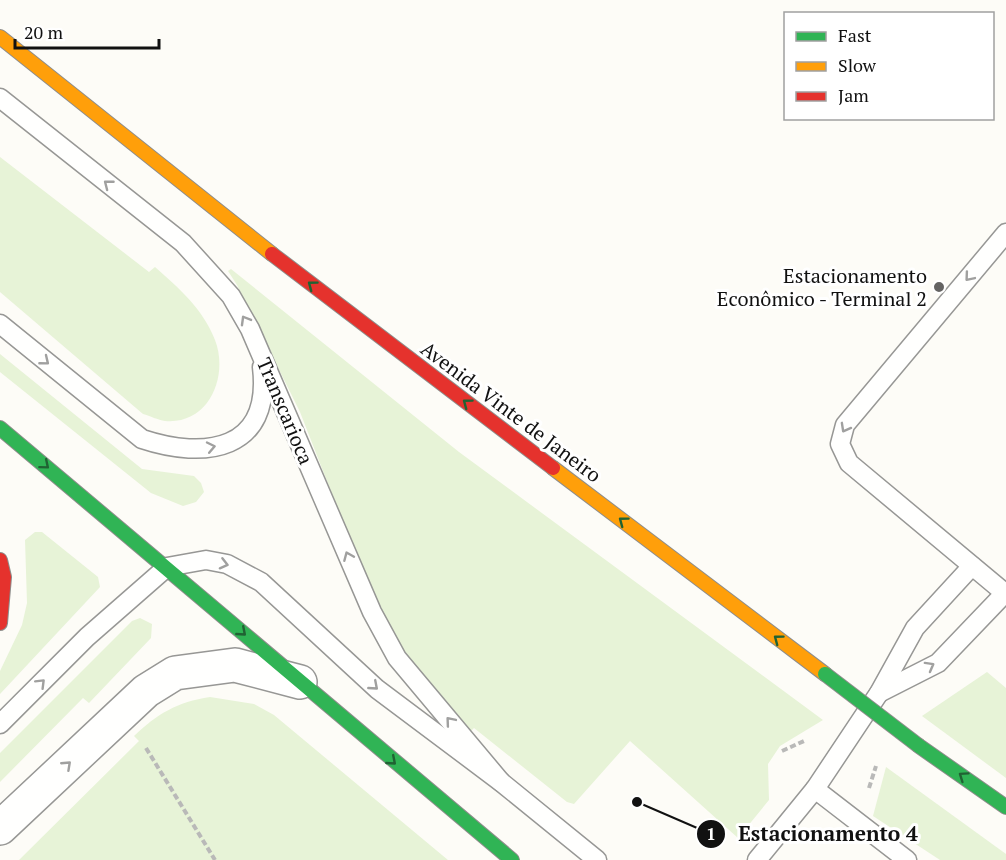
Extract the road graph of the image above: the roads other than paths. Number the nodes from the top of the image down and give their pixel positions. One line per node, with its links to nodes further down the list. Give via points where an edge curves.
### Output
1 (0, 37): 17 (street, Avenida Vinte de Janeiro, one-way to 1, bridge, via 919,746 221,216)
2 (0, 98): 5 (lane, Transcarioca, one-way to 2, via 231,296 183,243)
3 (1006, 232): 8 (lane, one-way to 8, via 840,434 849,463)
4 (0, 324): 5 (lane, one-way to 5, via 142,439 191,451 233,441 250,427 260,410 264,386)
5 (261, 354): 15 (lane, Transcarioca, one-way to 5, via 397,658 377,621)
6 (0, 428): 9 (street, one-way to 9)
7 (0, 560): 11 (street, via 4,577)
8 (972, 566): 10 (lane); 13 (lane, via 915,628)
9 (167, 567): 12 (street, one-way to 12); 14 (lane, one-way to 9, via 87,637); 15 (lane, Transcarioca, one-way to 15, via 206,560 244,571 261,582 377,689)
10 (1006, 593): 13 (lane, one-way to 10, via 938,663)
11 (0, 623)
12 (300, 682): 18 (street, one-way to 12, via 146,691 175,673 235,665); 19 (street, one-way to 19)
13 (879, 693): 16 (lane)
14 (0, 724)
15 (501, 782): 20 (lane, Transcarioca)
16 (815, 789): 21 (lane); 22 (lane)
17 (1006, 807)
18 (0, 828)
19 (512, 860)
20 (597, 860)
21 (757, 860)
22 (907, 860)

